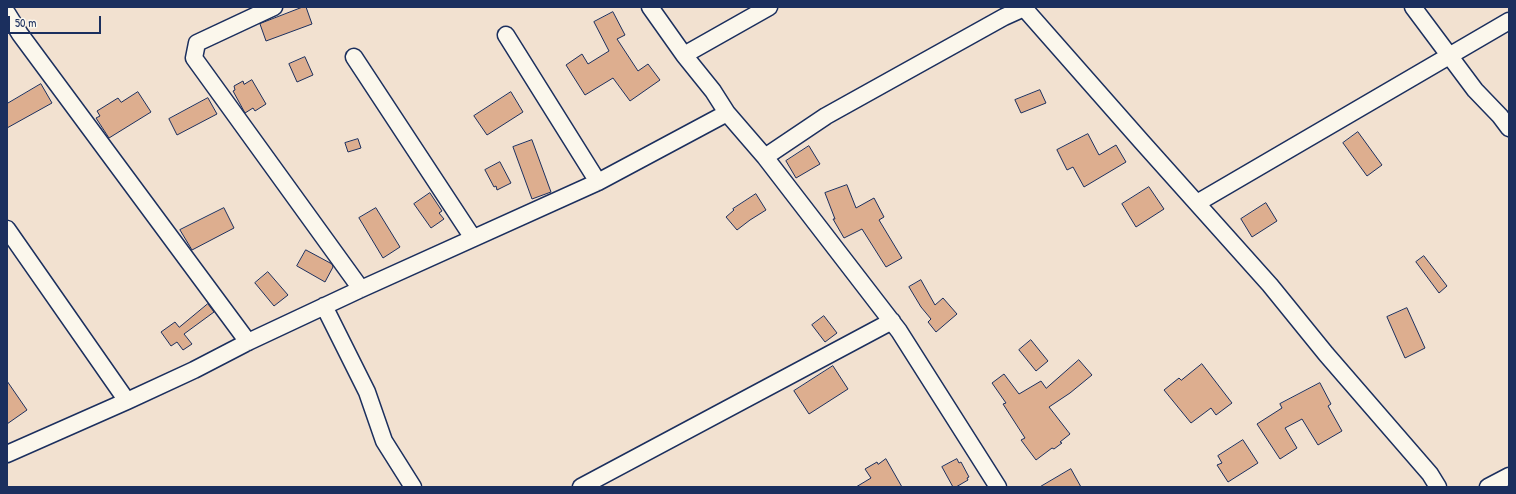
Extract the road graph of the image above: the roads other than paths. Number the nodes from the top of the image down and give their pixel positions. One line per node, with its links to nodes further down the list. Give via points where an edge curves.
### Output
1 (274, 7): 18 (street, via 197,43 194,58)
2 (650, 7): 8 (street)
3 (769, 7): 8 (street)
4 (1413, 7): 9 (street)
5 (7, 14): 21 (street)
6 (1509, 21): 9 (street)
7 (506, 35): 14 (street)
8 (684, 55): 11 (street, via 714,91)
9 (1450, 55): 12 (street, via 1475,90); 15 (street)
10 (354, 57): 17 (street)
11 (727, 113): 13 (street); 14 (street)
12 (1509, 128)
13 (766, 157): 15 (street, via 826,116 1024,8); 20 (street)
14 (598, 182): 17 (street)
15 (1197, 203): 28 (street, via 1270,285 1430,474)
16 (7, 229): 22 (street)
17 (473, 238): 18 (street)
18 (361, 289): 19 (street)
19 (324, 306): 21 (street); 25 (street, via 367,392 384,441)
20 (892, 321): 26 (street); 27 (street)
21 (248, 342): 22 (street)
22 (127, 401): 23 (street)
23 (7, 454)
24 (1509, 476): 29 (street)
25 (413, 487)
26 (581, 487)
27 (998, 487)
28 (1438, 487)
29 (1488, 487)

